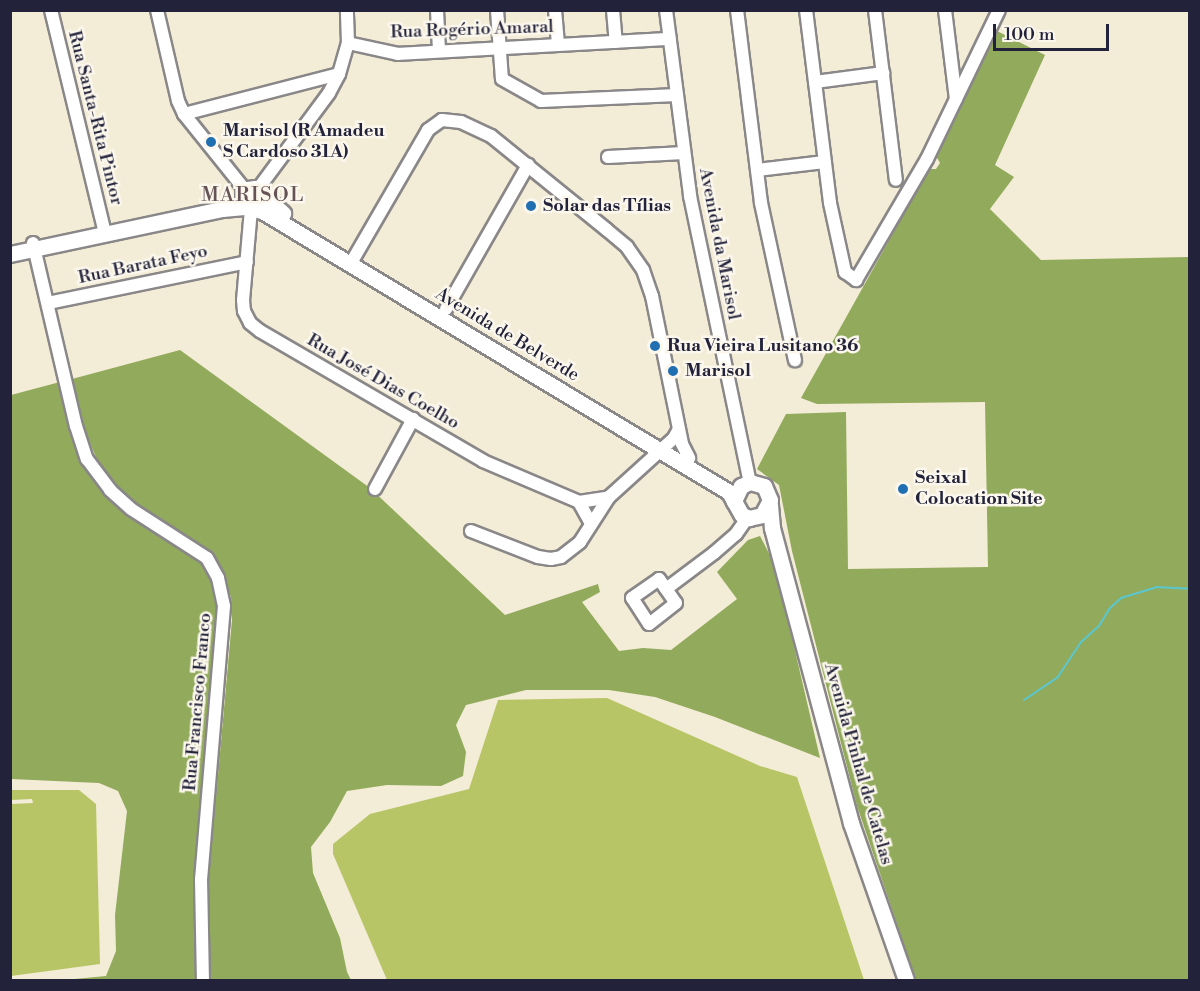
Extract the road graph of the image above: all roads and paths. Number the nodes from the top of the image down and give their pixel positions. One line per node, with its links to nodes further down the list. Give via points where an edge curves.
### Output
1 (51, 10): 35 (street, Rua Santa-Rita Pintor)
2 (157, 10): 27 (street)
3 (347, 10): 16 (street)
4 (437, 10): 19 (street)
5 (497, 10): 18 (street)
6 (555, 10): 17 (street)
7 (613, 10): 15 (street)
8 (666, 10): 14 (street, Avenida da Marisol)
9 (737, 10): 32 (street)
10 (806, 10): 24 (street)
11 (875, 10): 22 (street)
12 (945, 10): 20 (street)
13 (999, 10): 21 (street)
14 (670, 39): 15 (street, Rua Rogério Amaral); 25 (street, Avenida da Marisol)
15 (616, 42): 17 (street, Rua Rogério Amaral)
16 (348, 43): 19 (street, Rua Rogério Amaral, via 391,53); 23 (street)
17 (558, 45): 18 (street, Rua Rogério Amaral)
18 (499, 48): 19 (street, Rua Rogério Amaral); 25 (street, via 504,81 544,102)
19 (439, 51)
20 (952, 62): 21 (street); 26 (street)
21 (972, 66): 26 (street)
22 (884, 73): 24 (street); 33 (street)
23 (339, 74): 27 (street); 34 (street)
24 (815, 82): 30 (street)
25 (677, 95): 28 (street, Avenida da Marisol)
26 (956, 100): 30 (street, via 927,159 856,280 848,277 843,262)
27 (184, 114): 34 (street)
28 (684, 153): 29 (street); 48 (street, Avenida da Marisol)
29 (608, 157)
30 (825, 162): 32 (street)
31 (528, 165): 39 (street, via 491,136 461,122 442,120 428,130); 42 (street); 45 (street, via 627,247 643,270 652,296)
32 (757, 170): 43 (street, via 764,223)
33 (896, 180)
34 (252, 199): 35 (main road, via 222,209); 39 (main road, Avenida de Belverde, via 273,215); 40 (street, Rua José Dias Coelho)
35 (104, 231): 36 (main road)
36 (34, 246): 37 (main road); 38 (main road); 41 (street, Rua Francisco Franco)
37 (10, 247)
38 (10, 254)
39 (354, 259): 42 (main road, Avenida de Belverde); 46 (main road, Avenida de Belverde)
40 (247, 262): 41 (street, Rua Barata Feyo); 44 (street, Rua José Dias Coelho, via 244,311 260,332)
41 (48, 303): 59 (street, Rua Francisco Franco, via 87,459 131,510 207,558 218,578 224,606 201,879)
42 (446, 309): 46 (main road, Avenida de Belverde)
43 (795, 360)
44 (412, 419): 49 (street); 52 (street, Rua José Dias Coelho, via 483,461)
45 (679, 429): 46 (street); 47 (street)
46 (664, 448): 47 (main road, Avenida de Belverde); 50 (street); 51 (main road, Avenida de Belverde, via 729,492)
47 (689, 458): 48 (main road, Avenida de Belverde, via 723,479)
48 (745, 484): 51 (main road); 53 (main road, Avenida de Belverde, via 764,486 770,495)
49 (375, 489)
50 (609, 497): 52 (street); 55 (street)
51 (734, 501): 54 (main road, Avenida de Belverde, via 738,511)
52 (579, 502): 55 (street)
53 (770, 505): 54 (main road, via 762,515); 57 (main road, Avenida Pinhal de Catelas)
54 (748, 518): 57 (main road, Avenida de Belverde); 58 (street, via 736,534)
55 (591, 524): 56 (street, via 570,552 551,559)
56 (471, 531)
57 (781, 557): 60 (main road, Avenida Pinhal de Catelas, via 851,823)
58 (666, 589)
59 (203, 981)
60 (906, 981)

